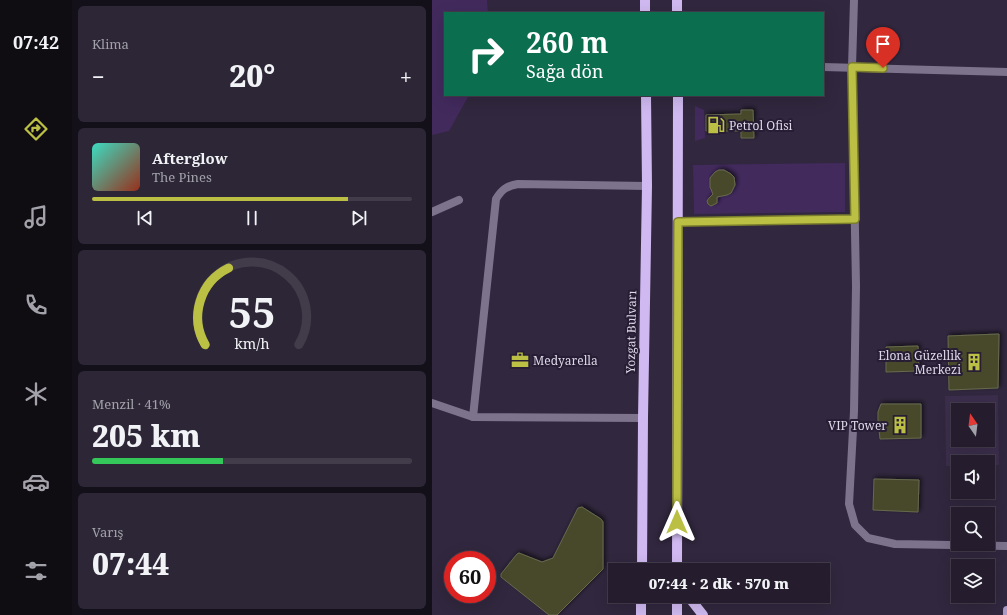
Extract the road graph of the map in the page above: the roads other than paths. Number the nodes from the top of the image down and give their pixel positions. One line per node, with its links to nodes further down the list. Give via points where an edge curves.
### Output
1 (645, 0): 4 (main road)
2 (677, 0): 5 (main road)
3 (854, 0): 7 (street)
4 (645, 12)
5 (677, 12)
6 (824, 67): 7 (street)
7 (852, 67): 8 (street); 14 (street)
8 (1007, 72)
9 (646, 96): 11 (main road, Yozgat Bulvarı)
10 (678, 96): 15 (main road)
11 (647, 186): 17 (street, via 518,184 501,191 496,199); 18 (main road, Yozgat Bulvarı)
12 (459, 200): 13 (street)
13 (432, 212)
14 (855, 219): 15 (street); 19 (street, via 854,411 849,504 855,525 868,538 895,544)
15 (678, 222): 21 (main road)
16 (432, 403): 17 (street)
17 (473, 417): 18 (street)
18 (643, 418): 20 (main road, Yozgat Bulvarı)
19 (1007, 546)
20 (642, 563)
21 (677, 563)
22 (639, 603): 27 (main road)
23 (641, 603): 28 (main road)
24 (677, 603): 29 (main road)
25 (694, 603): 30 (main road)
26 (1007, 610): 31 (main road)
27 (633, 615)
28 (641, 615)
29 (678, 615)
30 (703, 615)
31 (1007, 615)

